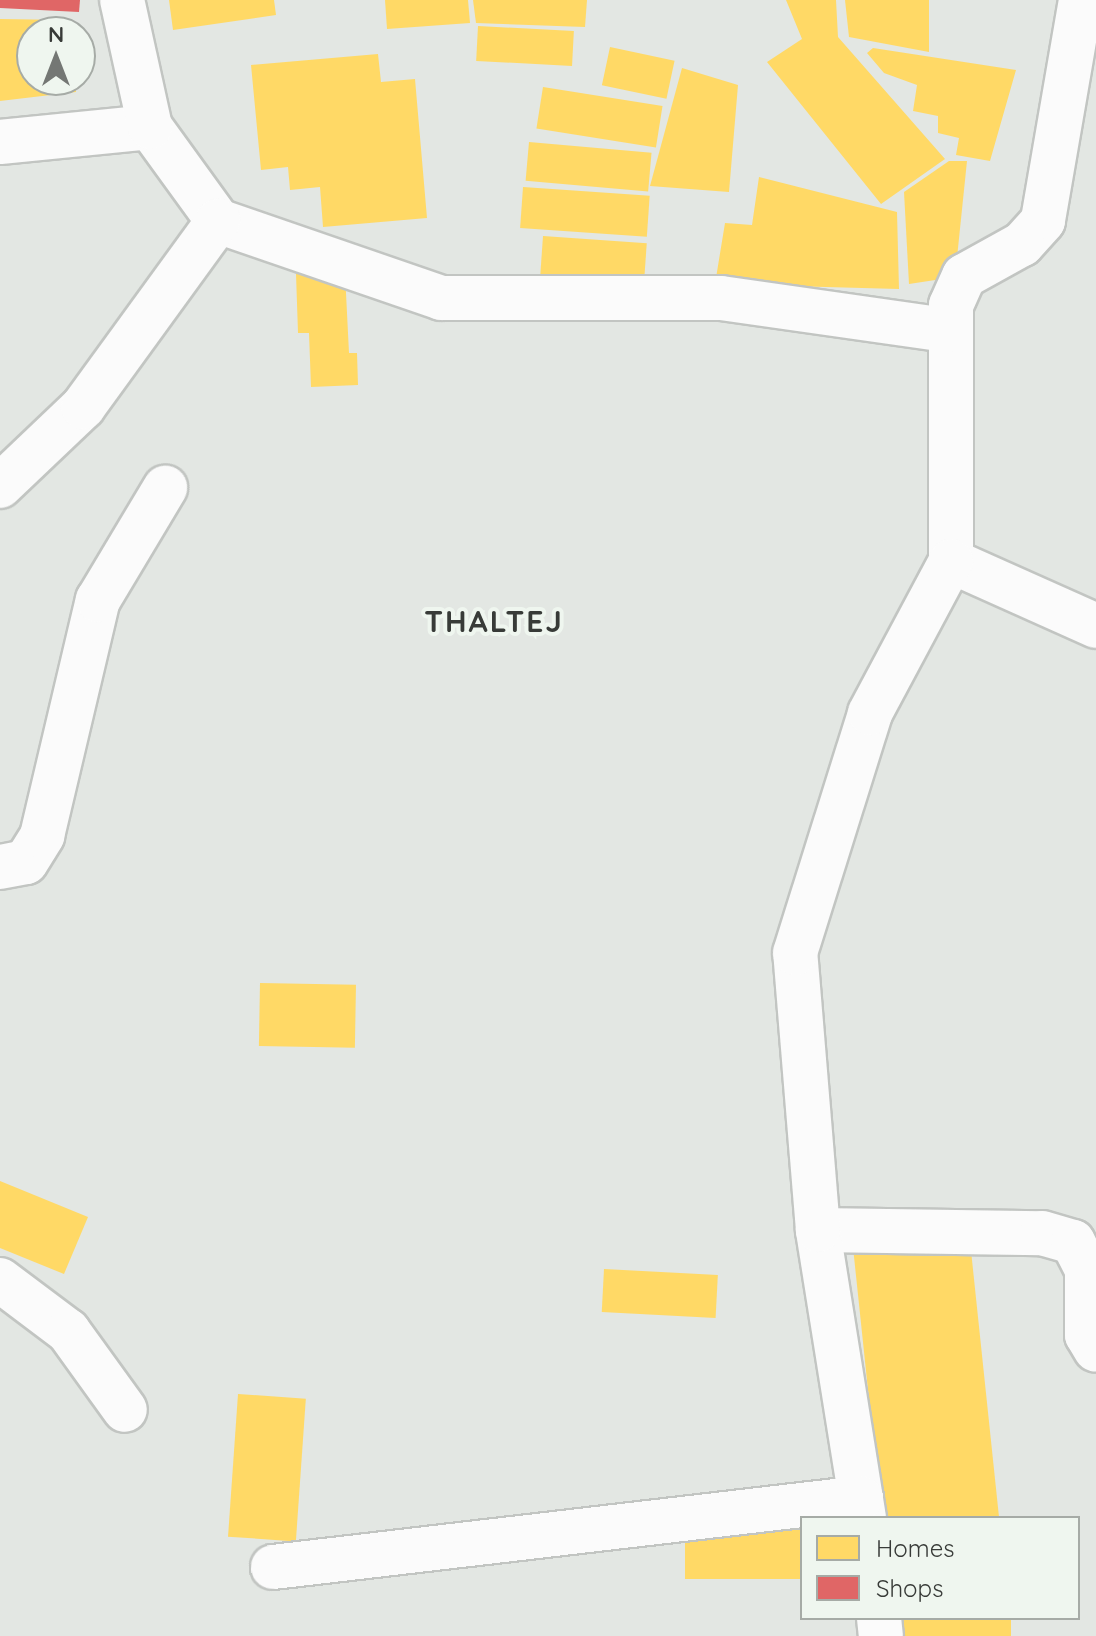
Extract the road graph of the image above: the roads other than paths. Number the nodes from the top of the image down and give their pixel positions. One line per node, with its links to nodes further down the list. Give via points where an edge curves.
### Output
1 (122, 0): 3 (street)
2 (1081, 0): 6 (street, via 1043,221 1022,244 964,276)
3 (150, 127): 4 (street); 5 (street)
4 (0, 142)
5 (218, 221): 6 (street, via 441,298 721,298); 7 (street, via 83,407)
6 (947, 330): 9 (street)
7 (0, 486)
8 (165, 488): 11 (street, via 98,600 42,836 26,862)
9 (951, 561): 10 (street); 12 (street, via 870,713 795,953)
10 (1096, 626)
11 (0, 867)
12 (818, 1230): 14 (street, via 1042,1233 1073,1242 1087,1269 1087,1335); 16 (street)
13 (0, 1280): 15 (street, via 68,1331)
14 (1096, 1350)
15 (125, 1410)
16 (863, 1508): 17 (street)
17 (273, 1567)

